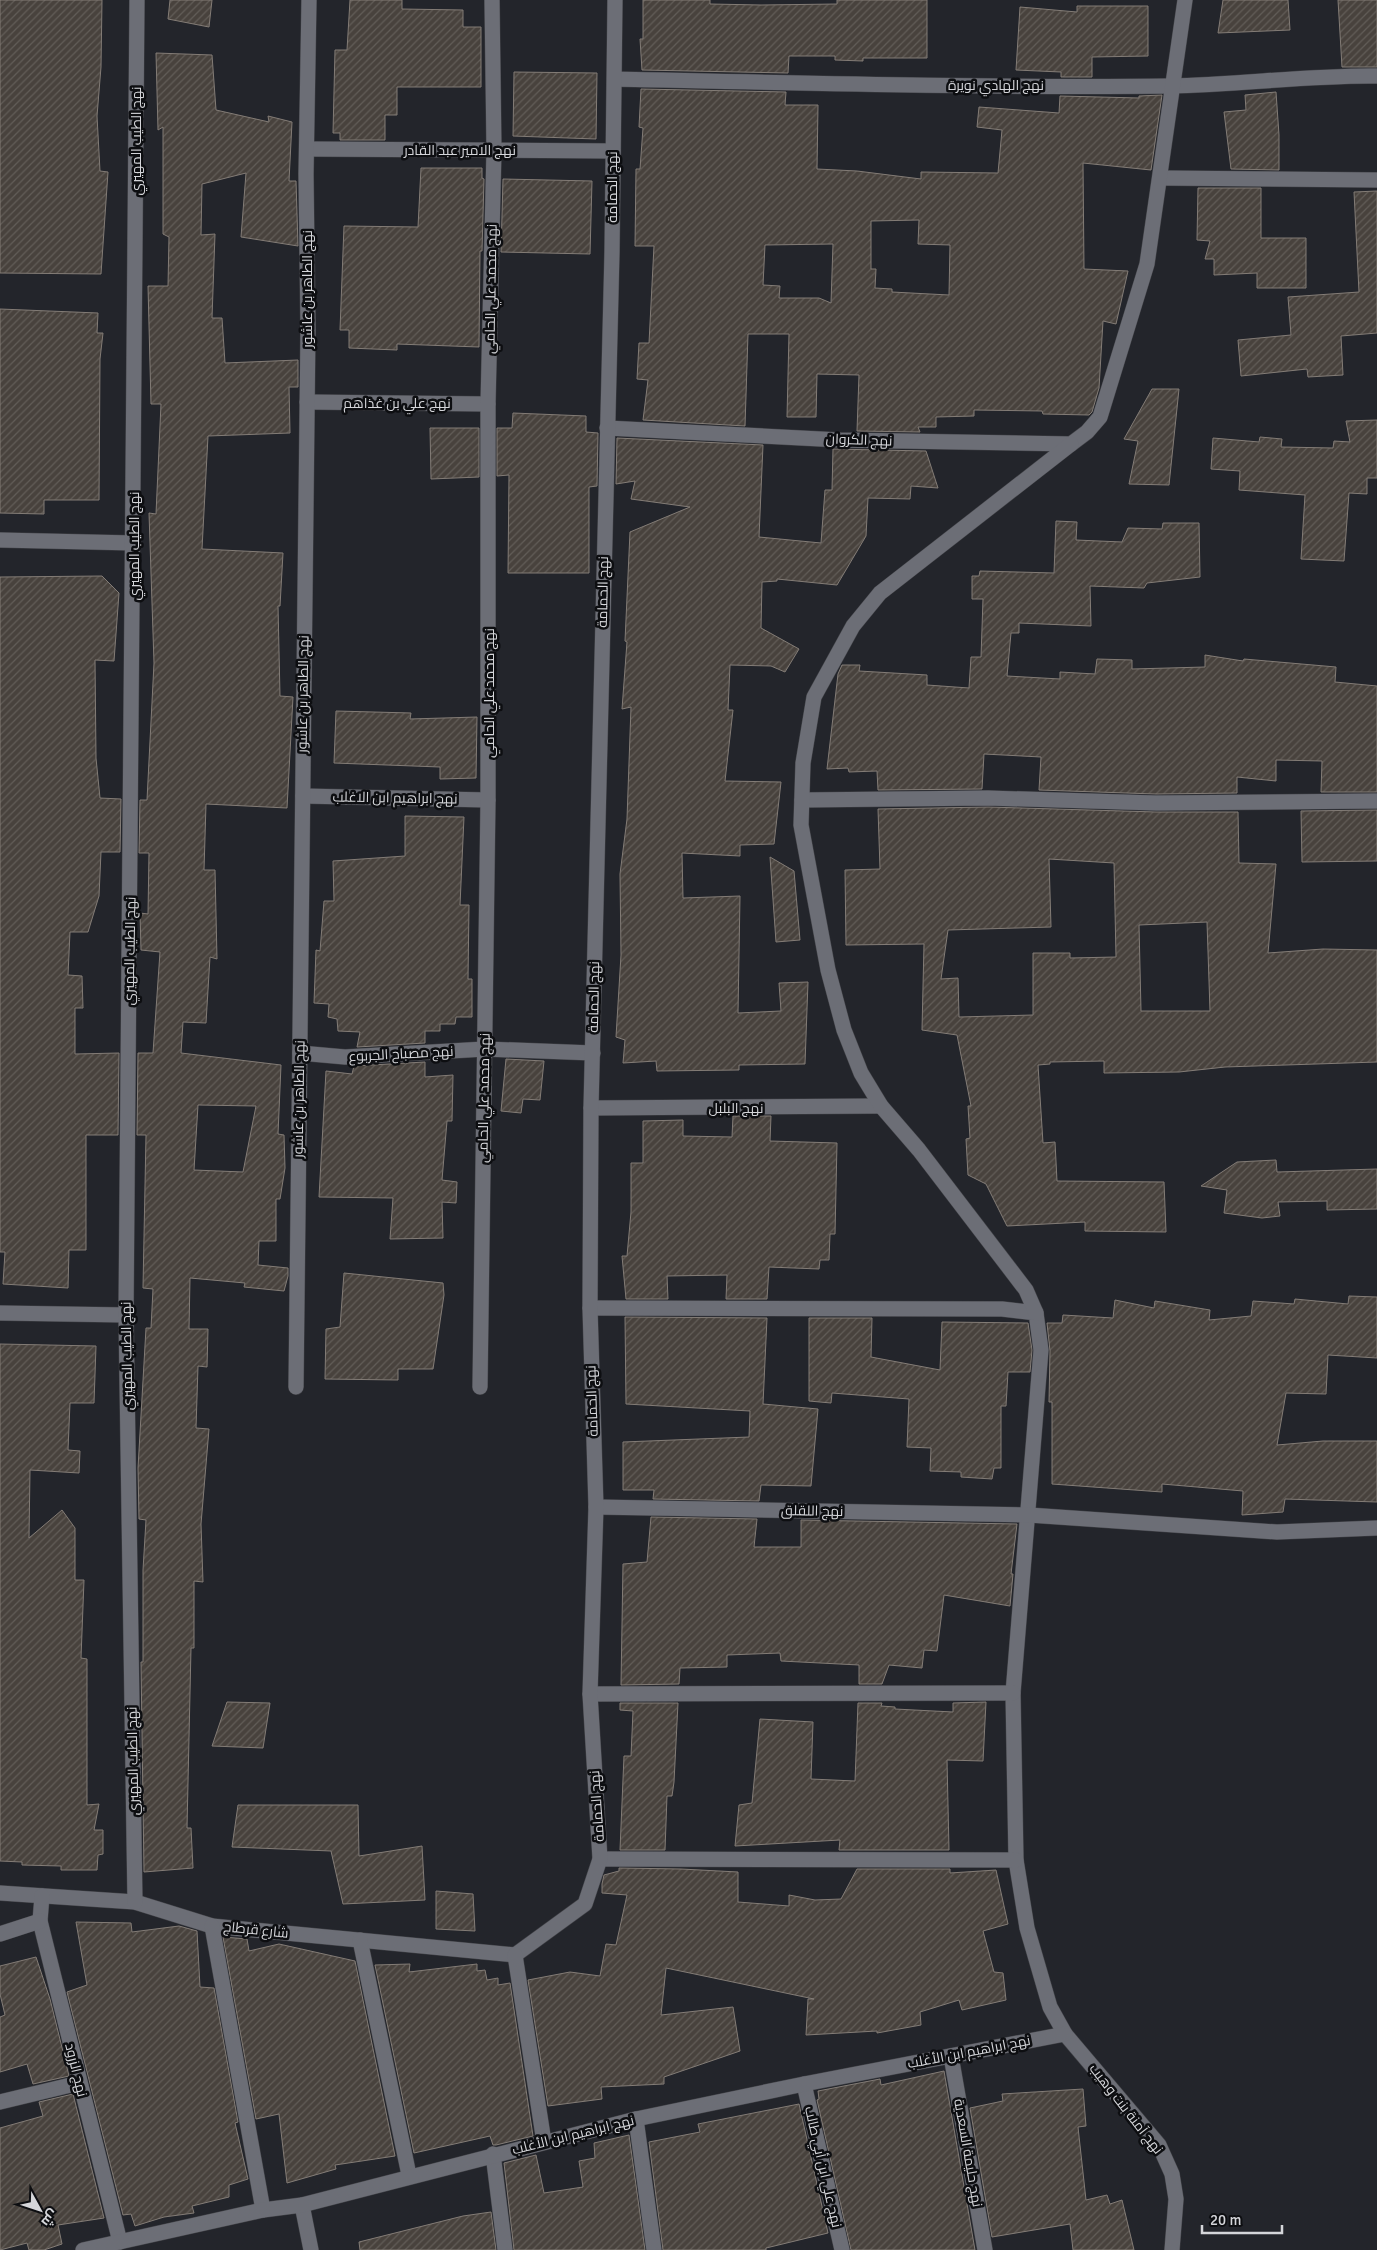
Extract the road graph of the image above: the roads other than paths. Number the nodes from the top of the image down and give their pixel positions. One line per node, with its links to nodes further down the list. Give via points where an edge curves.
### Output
1 (137, 0): 19 (street, نهج الطيب المهيري)
2 (309, 0): 9 (street, نهج الطاهر بن عاشور)
3 (492, 0): 10 (street, نهج محمد علي الحامي)
4 (615, 0): 7 (street, نهج الحمامة)
5 (1185, 0): 8 (street)
6 (1377, 76): 8 (street, نهج الهادي نويرة)
7 (615, 78): 8 (street, نهج الهادي نويرة, via 900,85); 11 (street, نهج الحمامة)
8 (1172, 86): 12 (street)
9 (307, 149): 10 (street, نهج الامير عبد القادر); 14 (street, نهج الطاهر بن عاشور)
10 (494, 150): 11 (street, نهج الامير عبد القادر); 15 (street, نهج محمد علي الحامي)
11 (612, 151): 16 (street, نهج الحمامة)
12 (1161, 178): 13 (street); 17 (street, via 1147,264 1100,417)
13 (1377, 180)
14 (307, 402): 15 (street, نهج علي بن غذاهم); 20 (street, نهج الطاهر بن عاشور)
15 (488, 404): 21 (street, نهج محمد علي الحامي)
16 (607, 428): 17 (street, نهج الكروان, via 840,440); 25 (street, نهج الحمامة)
17 (1071, 444): 22 (street, نهج آمنة بنت وهيب, via 880,593 853,626 814,697 803,763)
18 (0, 540): 19 (street)
19 (134, 543): 32 (street, نهج الطيب المهيري)
20 (302, 796): 21 (street, نهج ابراهيم ابن الاغلب); 26 (street, نهج الطاهر بن عاشور)
21 (488, 800): 24 (street, نهج محمد علي الحامي)
22 (802, 800): 23 (street); 27 (street, نهج آمنة بنت وهيب, via 801,825 828,970 844,1030 861,1073)
23 (1377, 801)
24 (485, 1049): 25 (street, نهج مصباح الجربوع); 26 (street, نهج مصباح الجربوع, via 345,1057); 34 (street, نهج محمد علي الحامي)
25 (593, 1053): 28 (street, نهج الحمامة)
26 (300, 1054): 33 (street, نهج الطاهر بن عاشور)
27 (881, 1106): 28 (street, نهج البلبل); 31 (street, نهج آمنة بنت وهيب, via 919,1150 1026,1290)
28 (591, 1108): 29 (street, نهج الحمامة)
29 (590, 1308): 31 (street, via 1002,1309); 35 (street, نهج الحمامة)
30 (0, 1313): 32 (street)
31 (1036, 1314): 36 (street, نهج آمنة بنت وهيب, via 1041,1350)
32 (126, 1315): 44 (street, نهج الطيب المهيري)
33 (296, 1387)
34 (480, 1387)
35 (596, 1507): 36 (street, نهج اللقلق); 39 (street, نهج الحمامة)
36 (1028, 1515): 37 (street, نهج اللقلق, via 1277,1532); 38 (street, نهج آمنة بنت وهيب)
37 (1377, 1528)
38 (1013, 1693): 39 (street); 41 (street, نهج آمنة بنت وهيب)
39 (590, 1694): 40 (street, نهج الحمامة)
40 (600, 1859): 41 (street); 49 (street, نهج الحمامة, via 585,1904)
41 (1016, 1860): 50 (street, نهج آمنة بنت وهيب, via 1027,1928 1050,2007)
42 (0, 1893): 43 (street, شارع قرطاج)
43 (42, 1896): 44 (street, شارع قرطاج); 45 (street, نهج الزرود)
44 (135, 1902): 46 (street, شارع قرطاج)
45 (40, 1921): 47 (street); 52 (street, نهج الزرود)
46 (212, 1926): 48 (street, شارع قرطاج); 60 (street)
47 (0, 1934)
48 (360, 1940): 49 (street, شارع قرطاج); 58 (street)
49 (515, 1955): 56 (street)
50 (1065, 2034): 51 (street, نهج ابراهيم ابن الأغلب); 68 (street, نهج آمنة بنت وهيب, via 1159,2146 1172,2174 1176,2199)
51 (952, 2056): 53 (street, نهج ابراهيم ابن الأغلب); 67 (street, نهج حليمة السعدية)
52 (79, 2083): 54 (street); 61 (street, نهج الزرود)
53 (804, 2084): 55 (street, نهج ابراهيم ابن الأغلب); 66 (street, نهج علي ابن أبي طالب)
54 (0, 2102)
55 (636, 2119): 56 (street, نهج ابراهيم ابن الأغلب); 65 (street)
56 (544, 2142): 57 (street, نهج ابراهيم ابن الأغلب)
57 (493, 2154): 58 (street, نهج ابراهيم ابن الأغلب); 64 (street)
58 (410, 2176): 59 (street, نهج ابراهيم ابن الأغلب)
59 (302, 2205): 60 (street, نهج ابراهيم ابن الأغلب); 63 (street)
60 (263, 2210): 61 (street, نهج ابراهيم ابن الأغلب)
61 (120, 2242): 62 (street, نهج ابراهيم ابن الأغلب)
62 (83, 2250)
63 (311, 2250)
64 (505, 2250)
65 (654, 2250)
66 (842, 2250)
67 (985, 2250)
68 (1172, 2250)

